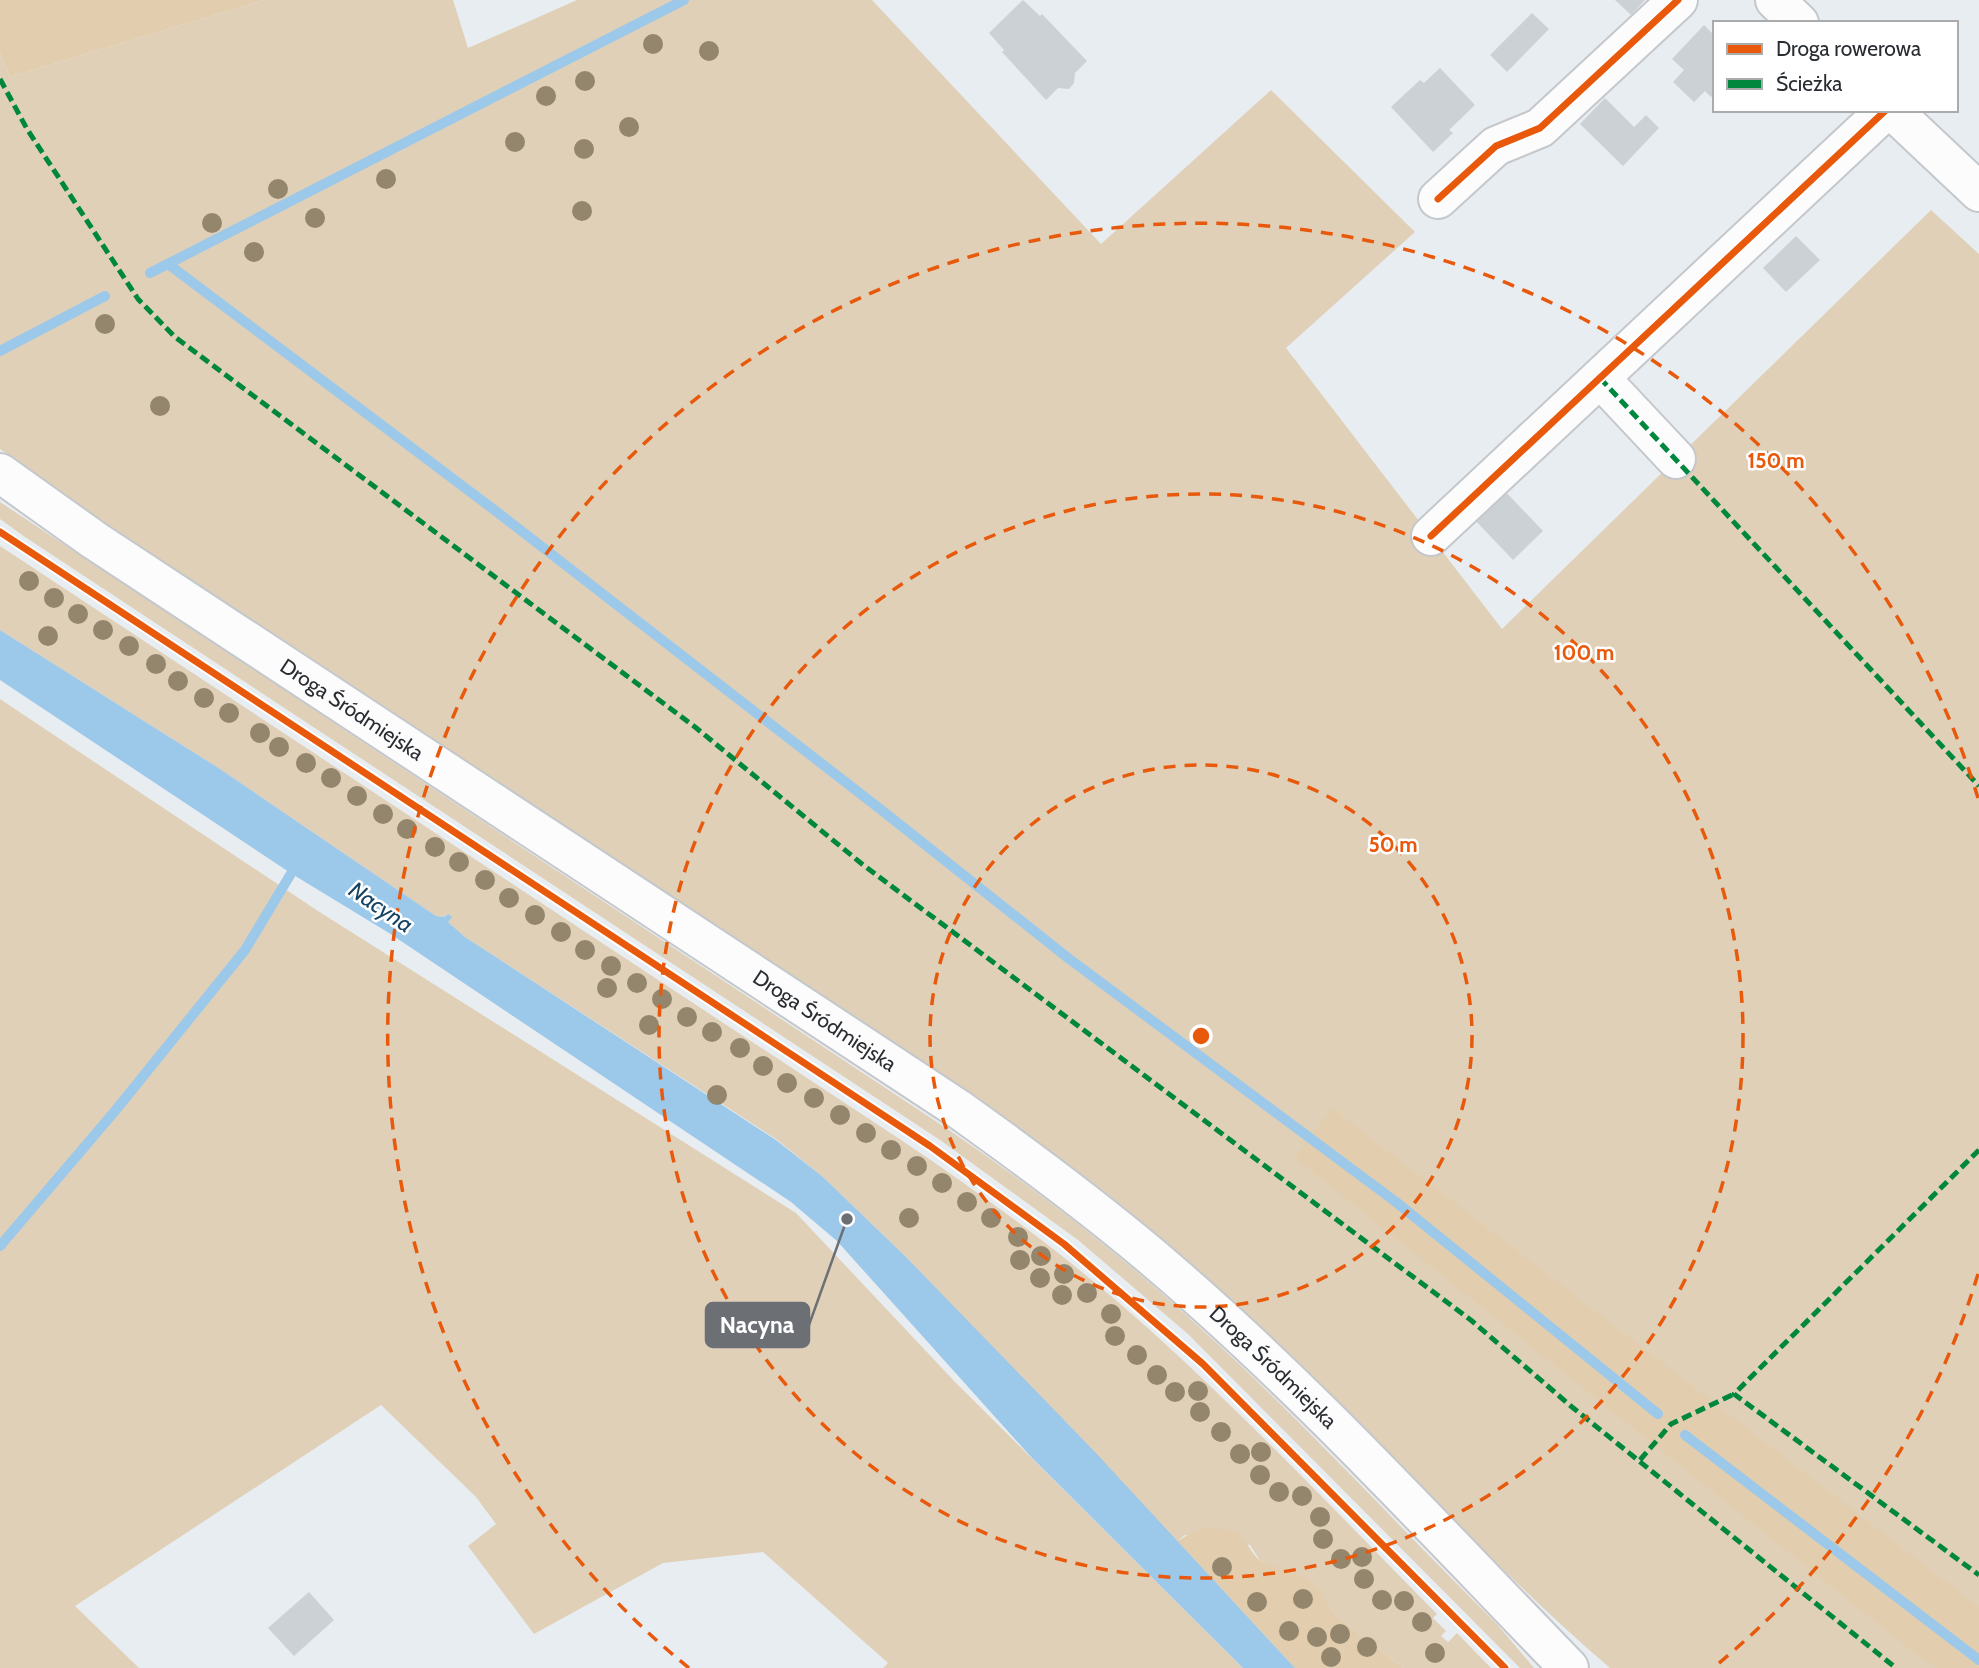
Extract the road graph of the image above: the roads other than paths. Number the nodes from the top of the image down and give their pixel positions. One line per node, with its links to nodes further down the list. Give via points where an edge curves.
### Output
1 (1678, 0): 7 (main road, via 1540,128 1496,146)
2 (1775, 0): 3 (main road)
3 (1797, 21)
4 (1884, 112): 8 (main road)
5 (1894, 112): 6 (main road)
6 (1979, 192)
7 (1437, 199)
8 (1600, 378): 9 (main road); 11 (main road)
9 (1676, 459)
10 (0, 473): 12 (main road, Droga Śródmiejska, via 94,540 1050,1174 1244,1339)
11 (1431, 536)
12 (1569, 1668)

